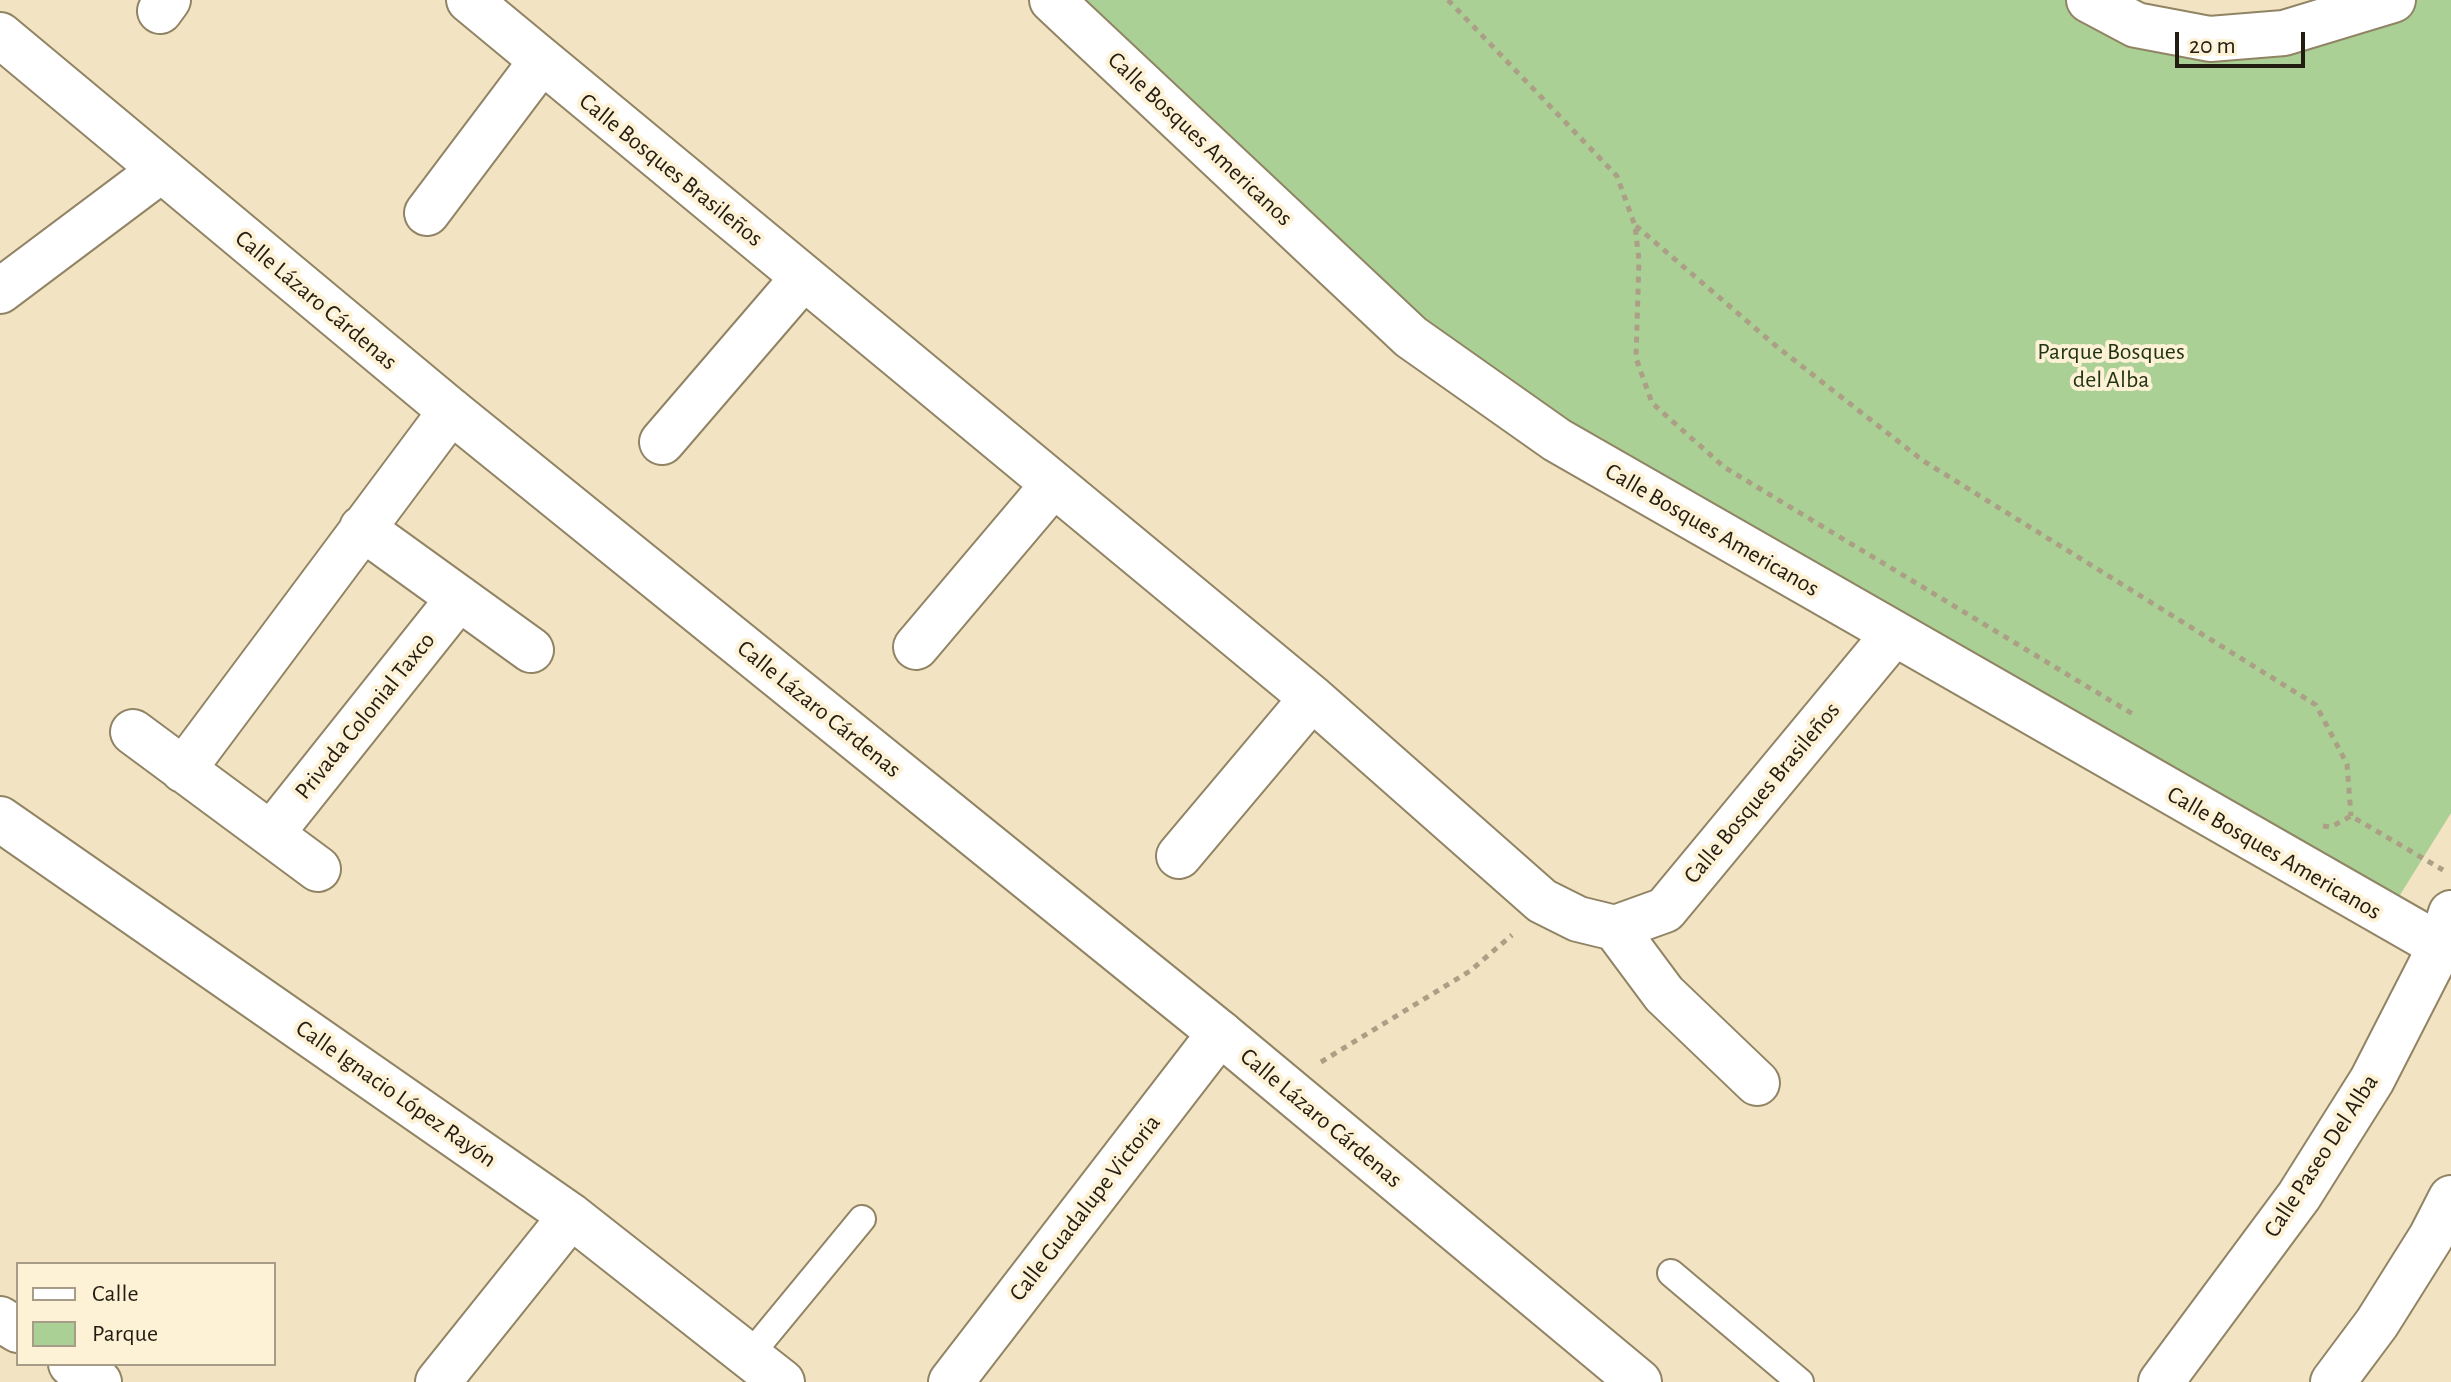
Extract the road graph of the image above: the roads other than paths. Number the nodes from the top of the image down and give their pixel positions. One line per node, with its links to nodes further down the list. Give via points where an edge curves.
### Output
1 (469, 0): 6 (street, Calle Bosques Brasileños)
2 (1052, 0): 16 (street, Calle Bosques Americanos, via 1411,337 1557,440)
3 (2089, 0): 4 (street, via 2136,25 2210,39 2284,33)
4 (2393, 0)
5 (0, 35): 7 (street, Calle Lázaro Cárdenas)
6 (540, 63): 8 (street); 9 (street, Calle Bosques Brasileños)
7 (160, 171): 10 (street); 11 (street, Calle Lázaro Cárdenas)
8 (427, 213)
9 (803, 278): 12 (street); 13 (street, Calle Bosques Brasileños)
10 (0, 291)
11 (451, 411): 14 (street); 28 (street, Calle Lázaro Cárdenas)
12 (662, 442)
13 (1053, 485): 17 (street); 19 (street, Calle Bosques Brasileños)
14 (362, 528): 15 (street); 21 (street)
15 (459, 598): 18 (street); 23 (street, Privada Colonial Taxco)
16 (1893, 635): 26 (street, Calle Bosques Brasileños, via 1665,910); 27 (street, Calle Bosques Americanos)
17 (916, 647)
18 (531, 650)
19 (1312, 698): 24 (street); 26 (street, Calle Bosques Brasileños, via 1542,901 1578,919)
20 (133, 732): 21 (street)
21 (183, 770): 23 (street)
22 (0, 819): 31 (street, Calle Ignacio López Rayón)
23 (271, 834): 25 (street)
24 (1179, 856)
25 (318, 869)
26 (1615, 928): 29 (street, via 1664,994)
27 (2447, 937): 41 (street, Calle Paseo Del Alba, via 2372,1080 2299,1196)
28 (1220, 1033): 39 (street, Calle Guadalupe Victoria); 40 (street, Calle Lázaro Cárdenas)
29 (1757, 1083)
30 (2451, 1198): 42 (street, via 2377,1323)
31 (571, 1216): 35 (street, Calle Ignacio López Rayón); 38 (street)
32 (862, 1219): 35 (lane)
33 (1671, 1273): 36 (lane)
34 (74, 1366): 37 (street)
35 (765, 1369)
36 (1795, 1380)
37 (99, 1382)
38 (438, 1382)
39 (951, 1382)
40 (1639, 1382)
41 (2161, 1382)
42 (2333, 1382)

